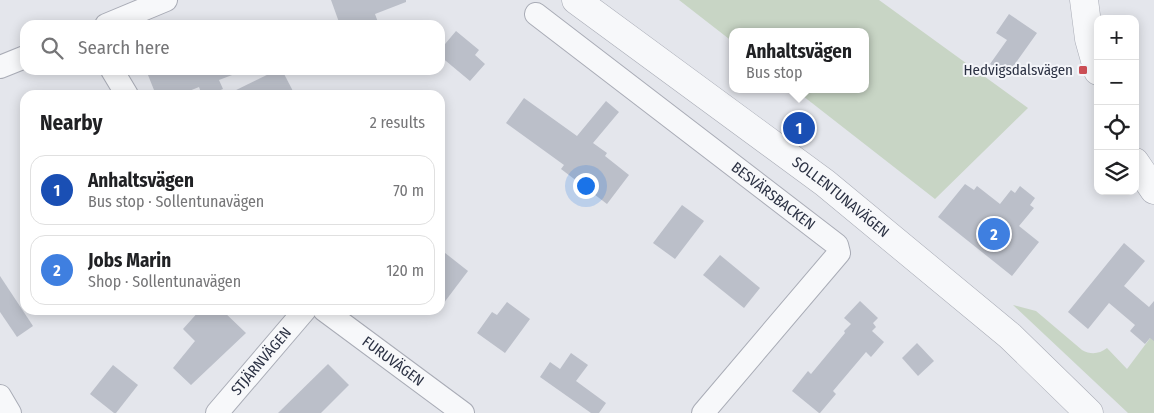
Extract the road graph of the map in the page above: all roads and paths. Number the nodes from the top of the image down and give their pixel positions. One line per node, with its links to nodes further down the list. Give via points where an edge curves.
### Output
1 (166, 0): 5 (street)
2 (576, 0): 20 (street, SOLLENTUNAVÄGEN, via 825,183 1010,336)
3 (1084, 0): 7 (street)
4 (536, 14): 19 (street, BESVÄRSBACKEN, via 837,245 839,253)
5 (118, 20)
6 (20, 59): 8 (street)
7 (1095, 60)
8 (0, 67)
9 (115, 75): 10 (street)
10 (124, 90)
11 (1139, 168): 12 (street)
12 (1154, 190)
13 (301, 315): 17 (street, STJÄRNVÄGEN)
14 (331, 315): 18 (street, FURUVÄGEN)
15 (0, 396): 16 (street)
16 (10, 413)
17 (217, 413)
18 (463, 413)
19 (703, 413)
20 (1089, 413)

